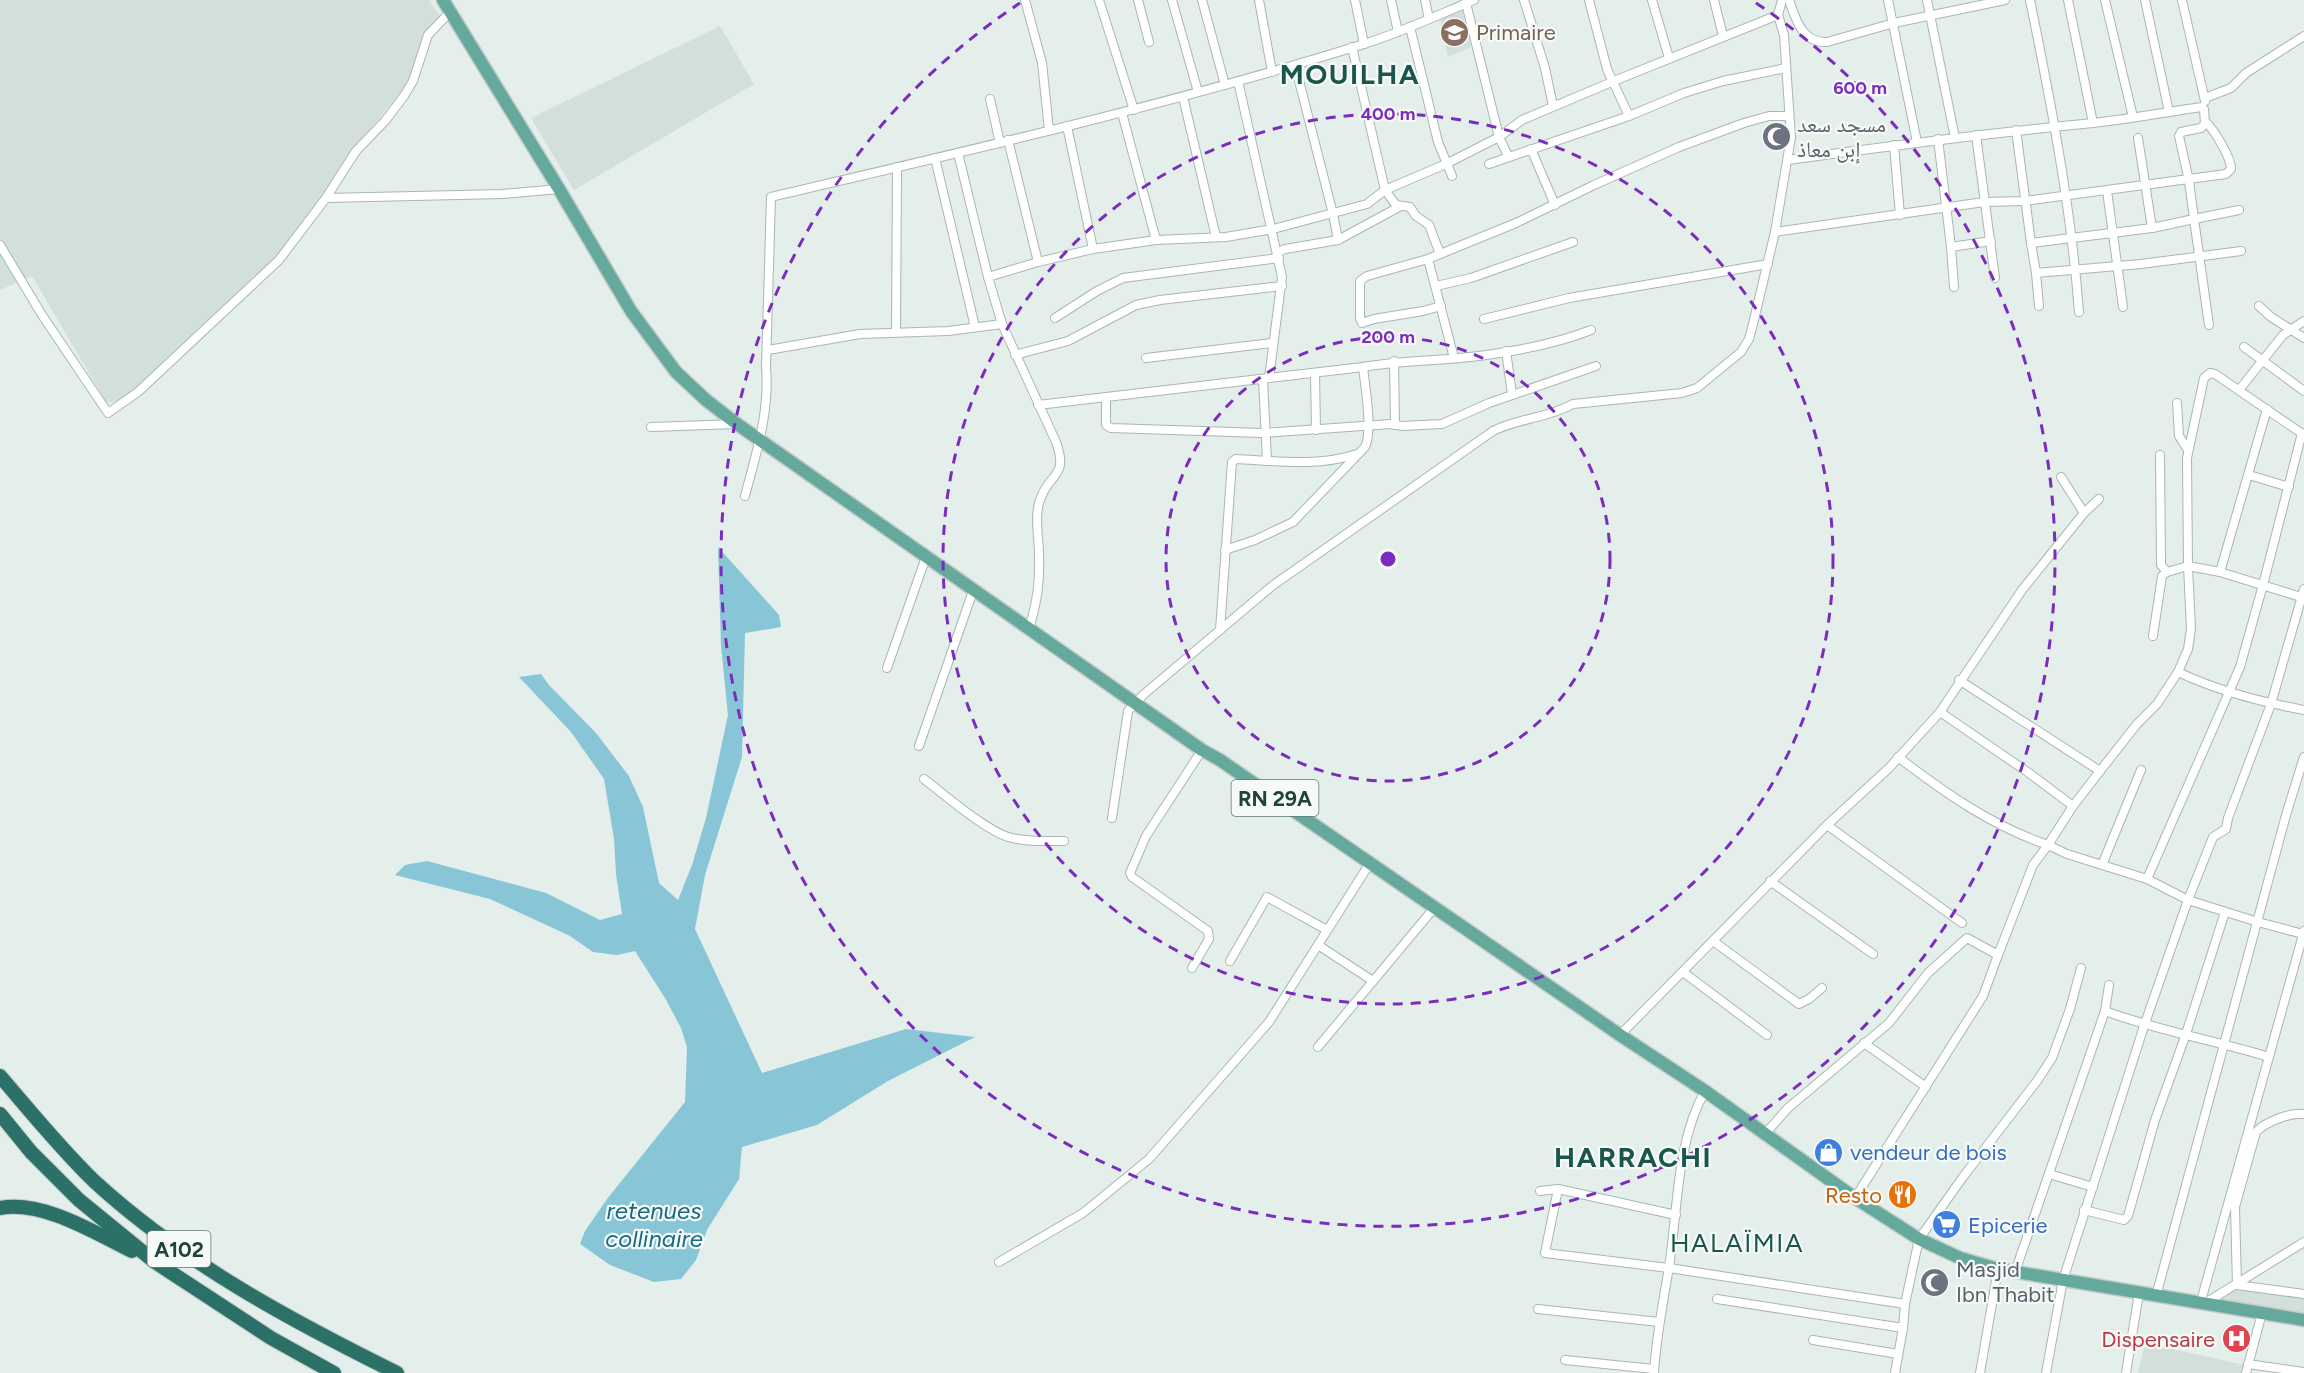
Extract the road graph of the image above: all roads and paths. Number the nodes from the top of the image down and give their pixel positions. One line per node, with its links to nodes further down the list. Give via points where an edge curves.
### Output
1 (442, 0): 27 (main road, RN 29A)
2 (1025, 0): 62 (street, via 1042,63)
3 (1099, 0): 52 (street)
4 (1138, 0): 36 (street)
5 (1172, 0): 46 (street)
6 (1202, 0): 45 (street)
7 (1259, 0): 42 (street)
8 (1355, 0): 37 (street)
9 (1391, 0): 33 (street)
10 (1425, 0): 30 (street)
11 (1524, 0): 50 (street)
12 (1589, 0): 44 (street, via 1603,56)
13 (1652, 0): 39 (street)
14 (1714, 0): 34 (street)
15 (1782, 0): 28 (street)
16 (1789, 0): 31 (street, via 1804,34 1819,43)
17 (1888, 0): 31 (street)
18 (1926, 0): 29 (street)
19 (2005, 0): 26 (street)
20 (2030, 0): 60 (street)
21 (2068, 0): 59 (street)
22 (2105, 0): 57 (street)
23 (2145, 0): 53 (street)
24 (2182, 0): 48 (street)
25 (1470, 2): 30 (street); 65 (street)
26 (1974, 2): 29 (street)
27 (450, 12): 84 (main road, RN 29A); 88 (street, via 428,35 404,96 356,151)
28 (1778, 15): 34 (street); 41 (street)
29 (1930, 15): 31 (street); 66 (street)
30 (1429, 19): 32 (street)
31 (1894, 23): 70 (street)
32 (1410, 27): 33 (street); 78 (street)
33 (1398, 32): 37 (street)
34 (1723, 36): 39 (street)
35 (2304, 36): 48 (street, via 2246,73 2231,88)
36 (1149, 42)
37 (1364, 44): 38 (street)
38 (1352, 47): 40 (street); 85 (street)
39 (1669, 58): 44 (street)
40 (1295, 65): 42 (street); 95 (street)
41 (1786, 68): 55 (street, via 1723,81 1665,99); 56 (street)
42 (1272, 72): 43 (street)
43 (1238, 81): 45 (street); 99 (street)
44 (1614, 81): 50 (street); 55 (street)
45 (1225, 85): 46 (street)
46 (1198, 92): 47 (street)
47 (1183, 96): 52 (street); 102 (street)
48 (2205, 98): 51 (street)
49 (990, 99): 71 (street)
50 (1554, 106): 65 (street, via 1522,120)
51 (2204, 109): 53 (street); 58 (street)
52 (1134, 110): 54 (street)
53 (2169, 112): 57 (street)
54 (1122, 113): 61 (street); 104 (street)
55 (1629, 116): 73 (street)
56 (1788, 116): 77 (street); 91 (street, via 1744,123 1679,147)
57 (2133, 117): 59 (street)
58 (2206, 122): 82 (street, via 2201,128 2179,133); 82 (street, via 2231,169 2226,174)
59 (2093, 123): 60 (street)
60 (2054, 125): 63 (street); 87 (street)
61 (1067, 126): 62 (street); 111 (street)
62 (1049, 130): 69 (street)
63 (2016, 130): 64 (street); 89 (street)
64 (1976, 135): 66 (street); 90 (street)
65 (1499, 137): 75 (street); 78 (street)
66 (1955, 138): 68 (street)
67 (2138, 138): 83 (street)
68 (1938, 139): 70 (street); 93 (street)
69 (1008, 140): 71 (street); 117 (street)
70 (1917, 142): 72 (street)
71 (1000, 143): 74 (street)
72 (1894, 145): 77 (street); 96 (street)
73 (1531, 149): 75 (street); 91 (street)
74 (958, 153): 76 (street); 122 (street)
75 (1508, 156): 79 (street)
76 (935, 158): 80 (street); 137 (street)
77 (1788, 160): 100 (street)
78 (1446, 164): 81 (street); 85 (street)
79 (1489, 165)
80 (897, 167): 140 (street); 144 (street, via 771,197)
81 (1452, 176)
82 (2189, 180): 83 (street); 97 (street)
83 (2145, 186): 86 (street); 98 (street)
84 (559, 189): 88 (street); 162 (main road, RN 29A, via 631,311 676,372)
85 (1385, 190): 92 (street); 95 (street, via 1367,204)
86 (2107, 191): 87 (street); 101 (street)
87 (2066, 195): 89 (street); 103 (street)
88 (326, 198): 109 (street, via 279,260 138,392 108,413)
89 (2025, 201): 90 (street); 108 (street)
90 (1984, 202): 93 (street); 106 (street)
91 (1555, 205): 113 (street)
92 (1399, 207): 105 (street); 113 (street, via 1408,206 1429,225)
93 (1948, 208): 96 (street); 110 (street)
94 (2239, 210): 97 (street)
95 (1334, 214): 99 (street); 105 (street)
96 (1900, 215): 100 (street)
97 (2194, 219): 98 (street); 115 (street)
98 (2152, 228): 101 (street)
99 (1273, 229): 102 (street); 114 (street)
100 (1775, 232): 118 (street)
101 (2113, 232): 103 (street); 119 (street)
102 (1216, 237): 104 (street)
103 (2073, 237): 108 (street); 120 (street)
104 (1156, 240): 111 (street)
105 (1338, 240): 114 (street, via 1285,249)
106 (1991, 242): 110 (street); 123 (street)
107 (1573, 243): 125 (street)
108 (2031, 243): 121 (street)
109 (0, 245)
110 (1951, 247): 126 (street)
111 (1093, 249): 117 (street)
112 (2241, 251): 115 (street)
113 (1440, 254): 116 (street)
114 (1279, 255): 124 (street); 132 (street, via 1123,278)
115 (2199, 255): 119 (street); 136 (street)
116 (1428, 259): 125 (street); 127 (street, via 1364,277 1360,281 1361,322)
117 (1038, 262): 122 (street)
118 (1768, 264): 133 (street, via 1569,298); 189 (street, via 1749,339 1741,351 1697,388 1682,393 1574,404 1493,431 1272,586)
119 (2117, 266): 120 (street); 130 (street)
120 (2076, 270): 121 (street); 131 (street)
121 (2036, 273): 128 (street)
122 (988, 278): 135 (street)
123 (1995, 278)
124 (1282, 285): 142 (street); 146 (street, via 1136,305 1068,341)
125 (1436, 286): 127 (street)
126 (1954, 286)
127 (1441, 306): 148 (street)
128 (2039, 306)
129 (2259, 306): 138 (street)
130 (2123, 307)
131 (2079, 312)
132 (1055, 318)
133 (1484, 319)
134 (2304, 321): 138 (street)
135 (1002, 324): 137 (street); 146 (street)
136 (2209, 325)
137 (975, 327): 140 (street)
138 (2291, 329): 141 (street); 150 (street)
139 (1591, 330): 145 (street)
140 (896, 331): 144 (street)
141 (2304, 338)
142 (1272, 343): 147 (street); 154 (street)
143 (2244, 347): 150 (street)
144 (768, 350): 169 (street, via 768,384)
145 (1506, 351): 148 (street); 157 (street)
146 (1015, 355): 160 (street)
147 (1146, 358)
148 (1454, 358): 149 (street)
149 (1394, 361): 152 (street); 163 (street)
150 (2262, 362): 155 (street); 156 (street)
151 (1596, 366): 157 (street)
152 (1364, 367): 153 (street); 165 (street)
153 (1315, 373): 154 (street); 166 (street)
154 (1266, 378): 158 (street); 167 (street)
155 (2240, 390): 161 (street); 170 (street, via 2215,374 2206,375)
156 (2304, 391)
157 (1512, 394): 163 (street, via 1442,424)
158 (1106, 398): 160 (street); 167 (street, via 1106,424 1111,428)
159 (2177, 403): 170 (street, via 2179,436)
160 (1038, 405): 188 (street, via 1061,459 1058,474 1046,488 1038,508 1038,598)
161 (2267, 409): 168 (street); 174 (street)
162 (737, 424): 164 (street); 169 (main road, RN 29A)
163 (1395, 424): 165 (street)
164 (651, 427)
165 (1368, 427): 166 (street); 171 (street, via 1367,443)
166 (1316, 430): 167 (street)
167 (1266, 432): 173 (street)
168 (2303, 434): 176 (street)
169 (759, 440): 177 (street); 181 (main road, RN 29A)
170 (2188, 450): 182 (street)
171 (1357, 454): 173 (street, via 1306,462); 180 (street, via 1293,522)
172 (2160, 455): 183 (street, via 2161,565)
173 (1267, 460): 180 (street, via 1232,462)
174 (2248, 476): 176 (street); 184 (street)
175 (2061, 477): 179 (street)
176 (2289, 487): 185 (street)
177 (745, 496)
178 (2099, 499): 179 (street)
179 (2084, 513): 193 (street)
180 (1225, 550): 189 (street)
181 (926, 557): 186 (main road, RN 29A); 191 (street)
182 (2188, 566): 183 (street); 184 (street); 192 (street, via 2191,629)
183 (2167, 572): 190 (street, via 2162,576)
184 (2220, 572): 185 (street)
185 (2263, 585): 187 (street); 194 (street)
186 (973, 591): 188 (main road, RN 29A); 199 (street)
187 (2303, 595): 196 (street)
188 (1029, 629): 195 (main road, RN 29A)
189 (1220, 630): 195 (street)
190 (2154, 636)
191 (887, 668)
192 (2178, 672): 194 (street); 204 (street, via 2157,704)
193 (1959, 680): 198 (street); 204 (street)
194 (2230, 691): 196 (street); 213 (street)
195 (1135, 703): 200 (main road, RN 29A); 207 (street, via 1128,711)
196 (2271, 704): 197 (street); 215 (street, via 2226,829 2213,837)
197 (2304, 710)
198 (1940, 712): 201 (street); 206 (street)
199 (919, 746)
200 (1202, 750): 211 (main road, RN 29A); 227 (street, via 1146,836 1130,873 1208,931 1209,939)
201 (1898, 757): 208 (street); 210 (street, via 1950,796 2011,830)
202 (2304, 757): 218 (street)
203 (2141, 770): 212 (street)
204 (2100, 771): 206 (street)
205 (924, 778): 209 (street, via 1007,837)
206 (2073, 806): 210 (street)
207 (1112, 818)
208 (1827, 825): 214 (street); 219 (street)
209 (1064, 840)
210 (2048, 845): 212 (street); 225 (street, via 2033,865)
211 (1370, 862): 216 (main road, RN 29A); 220 (street)
212 (2102, 865): 213 (street)
213 (2147, 879): 215 (street)
214 (1770, 881): 222 (street); 224 (street)
215 (2188, 900): 217 (street); 234 (street)
216 (1436, 907): 230 (street); 236 (main road, RN 29A)
217 (2225, 912): 218 (street); 235 (street)
218 (2258, 922): 221 (street); 239 (street)
219 (1962, 923)
220 (1327, 930): 223 (street); 226 (street, via 1267,897)
221 (2304, 932): 241 (street)
222 (1713, 941): 229 (street); 232 (street, via 1799,1004)
223 (1318, 945): 230 (street); 260 (street, via 1254,1041 1149,1159 1083,1213)
224 (1873, 954)
225 (1998, 955): 238 (street, via 1967,938 1928,973 1889,1023); 243 (street, via 1983,996)
226 (1230, 961)
227 (1192, 968)
228 (2081, 968): 256 (street, via 2052,1058)
229 (1683, 972): 236 (street); 237 (street)
230 (1373, 981): 240 (street)
231 (2109, 985): 233 (street)
232 (1822, 988)
233 (2105, 1011): 234 (street); 248 (street)
234 (2144, 1026): 235 (street); 249 (street)
235 (2186, 1034): 239 (street); 254 (street, via 2155,1120 2128,1216 2118,1220)
236 (1620, 1035): 244 (main road, RN 29A)
237 (1767, 1035)
238 (1864, 1043): 243 (street); 247 (street, via 1788,1108)
239 (2225, 1044): 241 (street); 269 (street)
240 (1318, 1047)
241 (2269, 1057): 271 (street)
242 (0, 1076): 285 (highway, A102, via 48,1134 95,1181 167,1242 335,1343)
243 (1926, 1088): 252 (street)
244 (1705, 1091): 247 (main road, RN 29A); 255 (street, via 1687,1135)
245 (0, 1114): 261 (highway, A102, via 79,1200)
246 (2304, 1114): 266 (street, via 2292,1115 2256,1132 2235,1207)
247 (1765, 1134): 252 (main road, RN 29A)
248 (2049, 1174): 249 (street); 264 (street)
249 (2093, 1187): 254 (street)
250 (1558, 1189): 251 (street); 255 (street); 262 (street, via 1545,1253)
251 (1540, 1191)
252 (1855, 1198): 256 (main road, RN 29A)
253 (0, 1208): 261 (highway, via 44,1211)
254 (2084, 1210): 265 (street)
255 (1676, 1215): 262 (street)
256 (1919, 1239): 263 (main road, RN 29A, via 1960,1258); 272 (street)
257 (2304, 1242): 258 (street)
258 (2295, 1247): 259 (street); 266 (street)
259 (2304, 1252)
260 (999, 1262)
261 (155, 1263): 284 (highway, A102)
262 (1669, 1268): 272 (street); 276 (street)
263 (1998, 1269): 264 (main road, RN 29A); 287 (street)
264 (2015, 1272): 265 (main road, RN 29A)
265 (2063, 1280): 267 (main road, RN 29A); 288 (street)
266 (2237, 1285): 268 (street); 271 (street)
267 (2139, 1293): 269 (main road, RN 29A); 289 (street)
268 (2304, 1294)
269 (2156, 1296): 271 (main road, RN 29A)
270 (1718, 1299): 277 (street)
271 (2204, 1302): 274 (main road, RN 29A)
272 (1905, 1304): 277 (street)
273 (1538, 1309): 276 (street)
274 (2262, 1313): 275 (main road, RN 29A); 281 (street)
275 (2304, 1320)
276 (1659, 1322): 282 (street)
277 (1903, 1328): 279 (street)
278 (1813, 1340): 279 (street)
279 (1898, 1354): 286 (street)
280 (1565, 1360): 282 (street)
281 (2248, 1364): 283 (street); 290 (street)
282 (1654, 1371)
283 (2304, 1372)
284 (334, 1373)
285 (397, 1373)
286 (1895, 1373)
287 (1980, 1373)
288 (2046, 1373)
289 (2126, 1373)
290 (2246, 1373)

